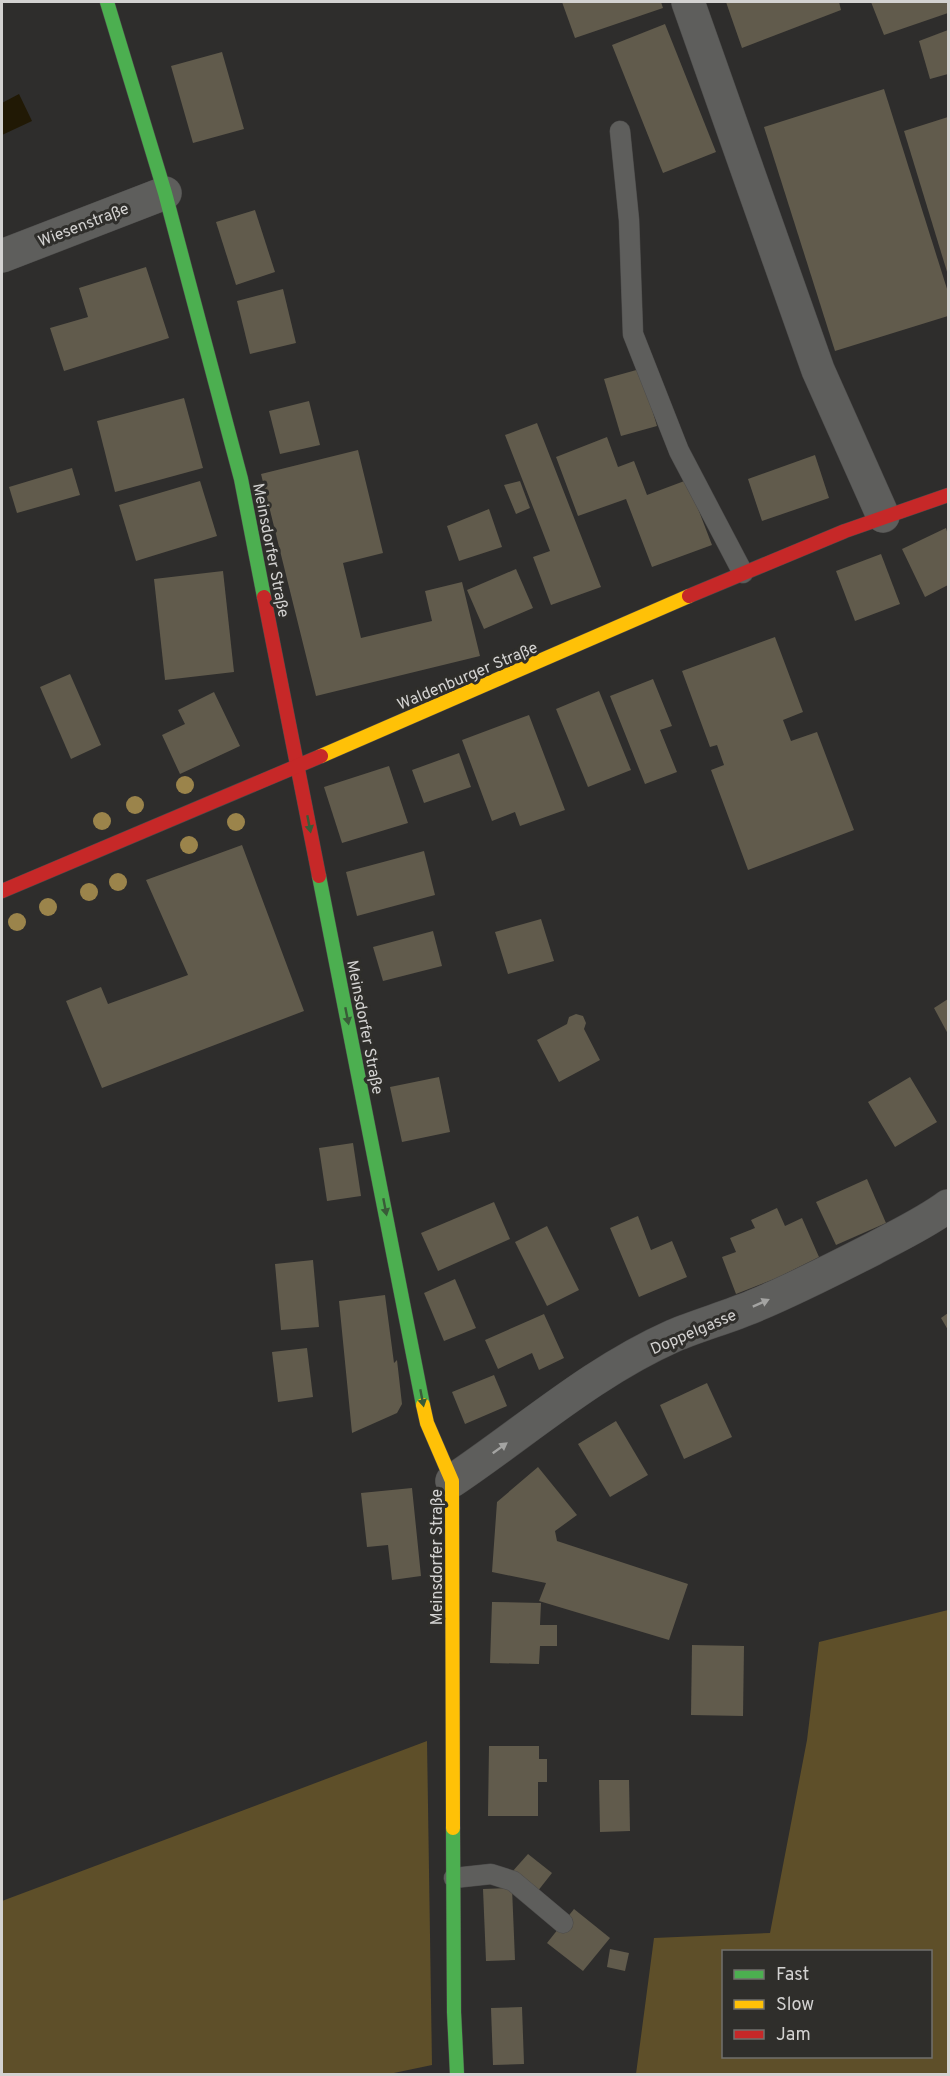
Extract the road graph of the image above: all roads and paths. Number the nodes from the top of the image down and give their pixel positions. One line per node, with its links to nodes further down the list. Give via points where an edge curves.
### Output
1 (107, 2): 4 (street, Meinsdorfer Straße)
2 (688, 2): 7 (street, via 818,370)
3 (620, 131): 8 (lane, via 629,220 633,334 679,451)
4 (165, 193): 5 (street, Wiesenstraße); 9 (street, Meinsdorfer Straße, via 241,479)
5 (2, 256)
6 (948, 495): 7 (street, Waldenburger Straße)
7 (883, 516): 8 (street, Waldenburger Straße)
8 (743, 573): 9 (street, Waldenburger Straße)
9 (297, 767): 10 (street, Waldenburger Straße); 12 (street, Meinsdorfer Straße, one-way to 12, via 427,1423)
10 (2, 891)
11 (948, 1206): 12 (street, Doppelgasse, one-way to 11, via 566,1397 622,1363 673,1336 825,1274 931,1219)
12 (452, 1481): 13 (street, Meinsdorfer Straße)
13 (454, 1878): 14 (lane, via 491,1874 513,1881); 15 (street, Meinsdorfer Straße)
14 (563, 1923)
15 (457, 2074)

